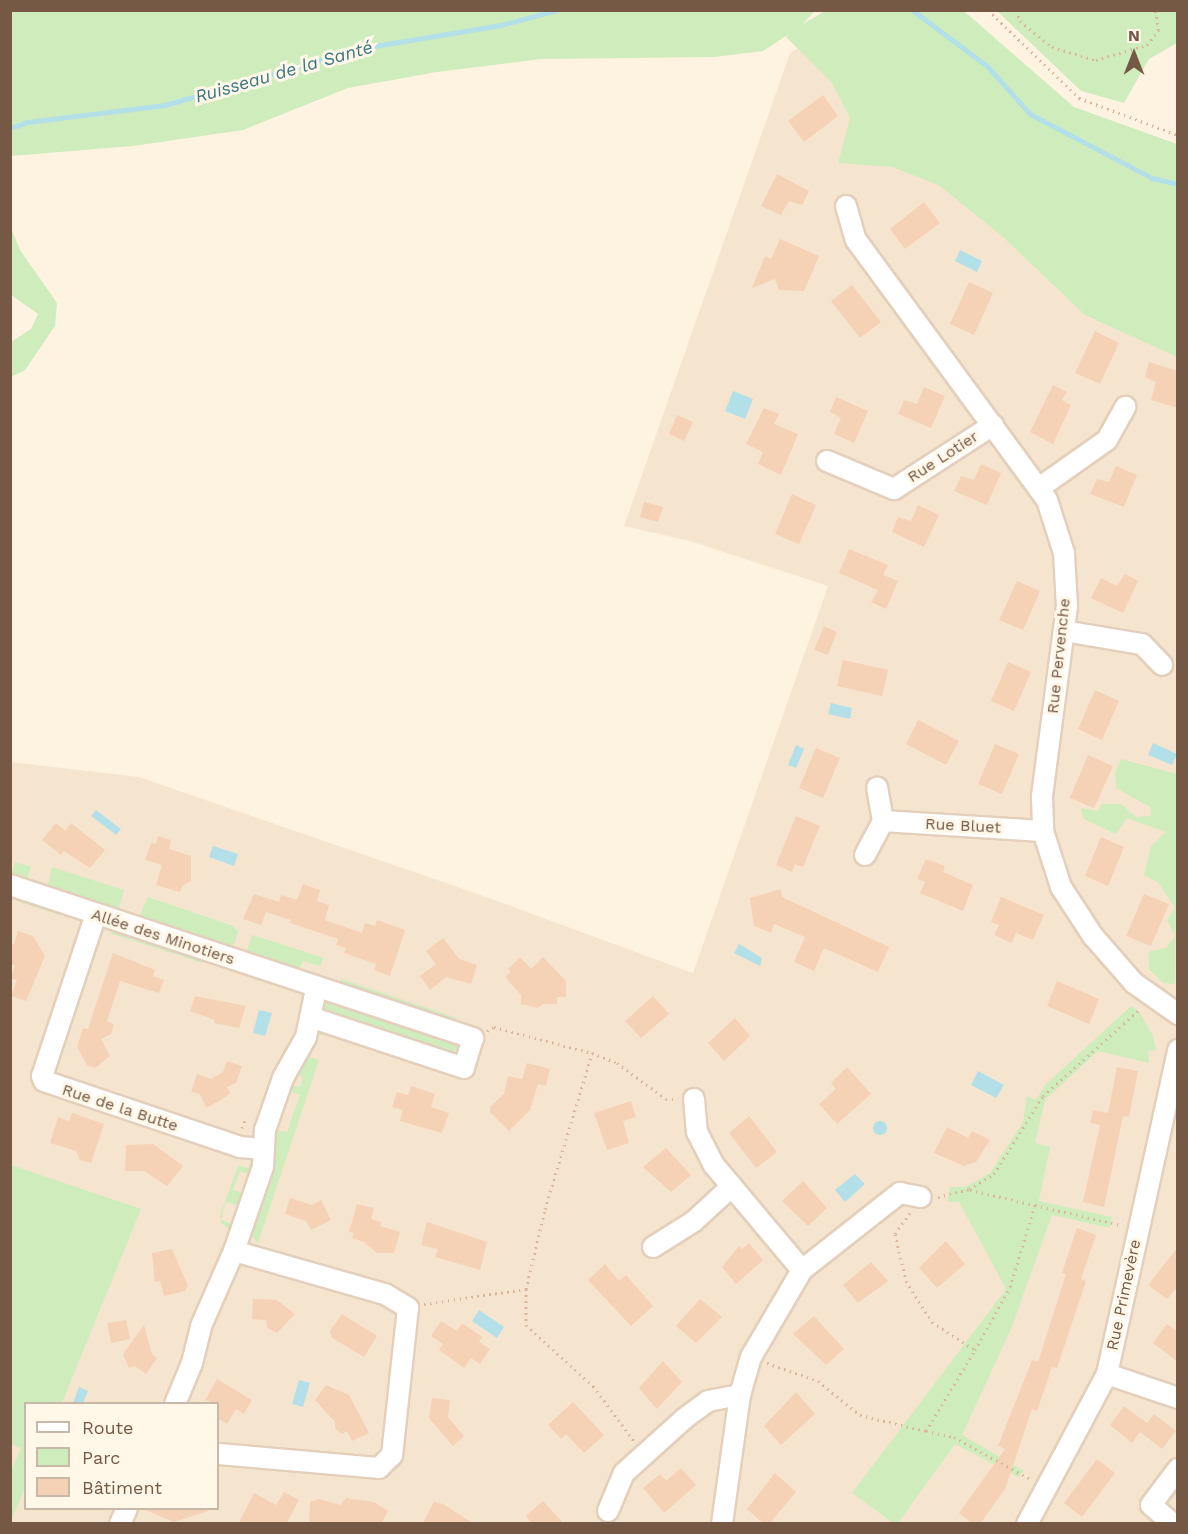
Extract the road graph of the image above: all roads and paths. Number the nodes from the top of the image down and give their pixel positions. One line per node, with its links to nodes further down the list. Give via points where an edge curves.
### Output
1 (988, 10): 4 (path, via 1079,98)
2 (1016, 10): 3 (path, via 1020,21 1052,47 1096,60 1147,45 1159,30)
3 (1155, 10)
4 (1178, 135)
5 (846, 206): 7 (street, Rue Pervenche, via 856,240)
6 (1125, 407): 9 (street, via 1107,440)
7 (993, 424): 8 (street, Rue Lotier, via 894,489); 9 (street, Rue Pervenche)
8 (827, 462)
9 (1039, 488): 10 (street, Rue Pervenche, via 1047,500 1064,553)
10 (1064, 631): 11 (street, via 1142,644); 14 (street, Rue Pervenche, via 1042,797)
11 (1162, 665)
12 (877, 788): 13 (street)
13 (883, 821): 14 (street, Rue Bluet); 15 (street)
14 (1043, 831): 19 (street, Rue Pervenche, via 1061,887 1093,936 1134,983)
15 (865, 855)
16 (10, 885): 17 (street, Allée des Minotiers)
17 (96, 914): 18 (street, Allée des Minotiers); 28 (street, Rue de la Butte, via 42,1076 44,1081 240,1147)
18 (316, 989): 21 (street); 22 (street, Allée des Minotiers, via 332,989)
19 (1158, 1000): 20 (street, Rue Pervenche); 30 (path, via 1139,1010 1043,1096 994,1174)
20 (1178, 1014)
21 (313, 1018): 22 (street, via 464,1068); 28 (street, via 301,1049 283,1078 265,1130)
22 (473, 1038): 24 (path, via 494,1027)
23 (1178, 1050): 33 (street, Rue Primevère)
24 (592, 1053): 25 (path, via 617,1063 666,1099); 37 (path, via 545,1209)
25 (694, 1099): 29 (street, via 697,1132 713,1164)
26 (245, 1121): 27 (path)
27 (242, 1128)
28 (264, 1149): 35 (street, via 263,1167)
29 (732, 1186): 34 (street, via 693,1222); 36 (street)
30 (969, 1189): 31 (path, via 946,1196); 32 (path)
31 (921, 1197): 36 (street, via 900,1193); 39 (path, via 895,1234 906,1281 932,1322)
32 (1035, 1205): 33 (path); 39 (path, via 1010,1287)
33 (1138, 1229): 41 (street, Rue Primevère)
34 (653, 1247)
35 (234, 1251): 38 (street, via 385,1294); 44 (street, via 201,1326 192,1363)
36 (802, 1270): 40 (street)
37 (526, 1289): 38 (path); 47 (path, via 526,1325 593,1386)
38 (408, 1308): 46 (street, via 392,1455 379,1468)
39 (975, 1350): 45 (path)
40 (751, 1357): 42 (street); 45 (path, via 818,1381 860,1415)
41 (1107, 1374): 43 (street); 49 (street, Rue Primevère)
42 (740, 1395): 47 (street, via 708,1401); 53 (street)
43 (1178, 1398)
44 (176, 1402)
45 (926, 1431): 49 (path, via 954,1437)
46 (219, 1454)
47 (644, 1455): 51 (street, via 624,1473)
48 (1178, 1469): 55 (street, via 1151,1505)
49 (1046, 1488): 54 (street, Rue Primevère)
50 (127, 1510): 52 (street)
51 (608, 1511)
52 (120, 1524)
53 (722, 1524)
54 (1027, 1524)
55 (1173, 1524)

